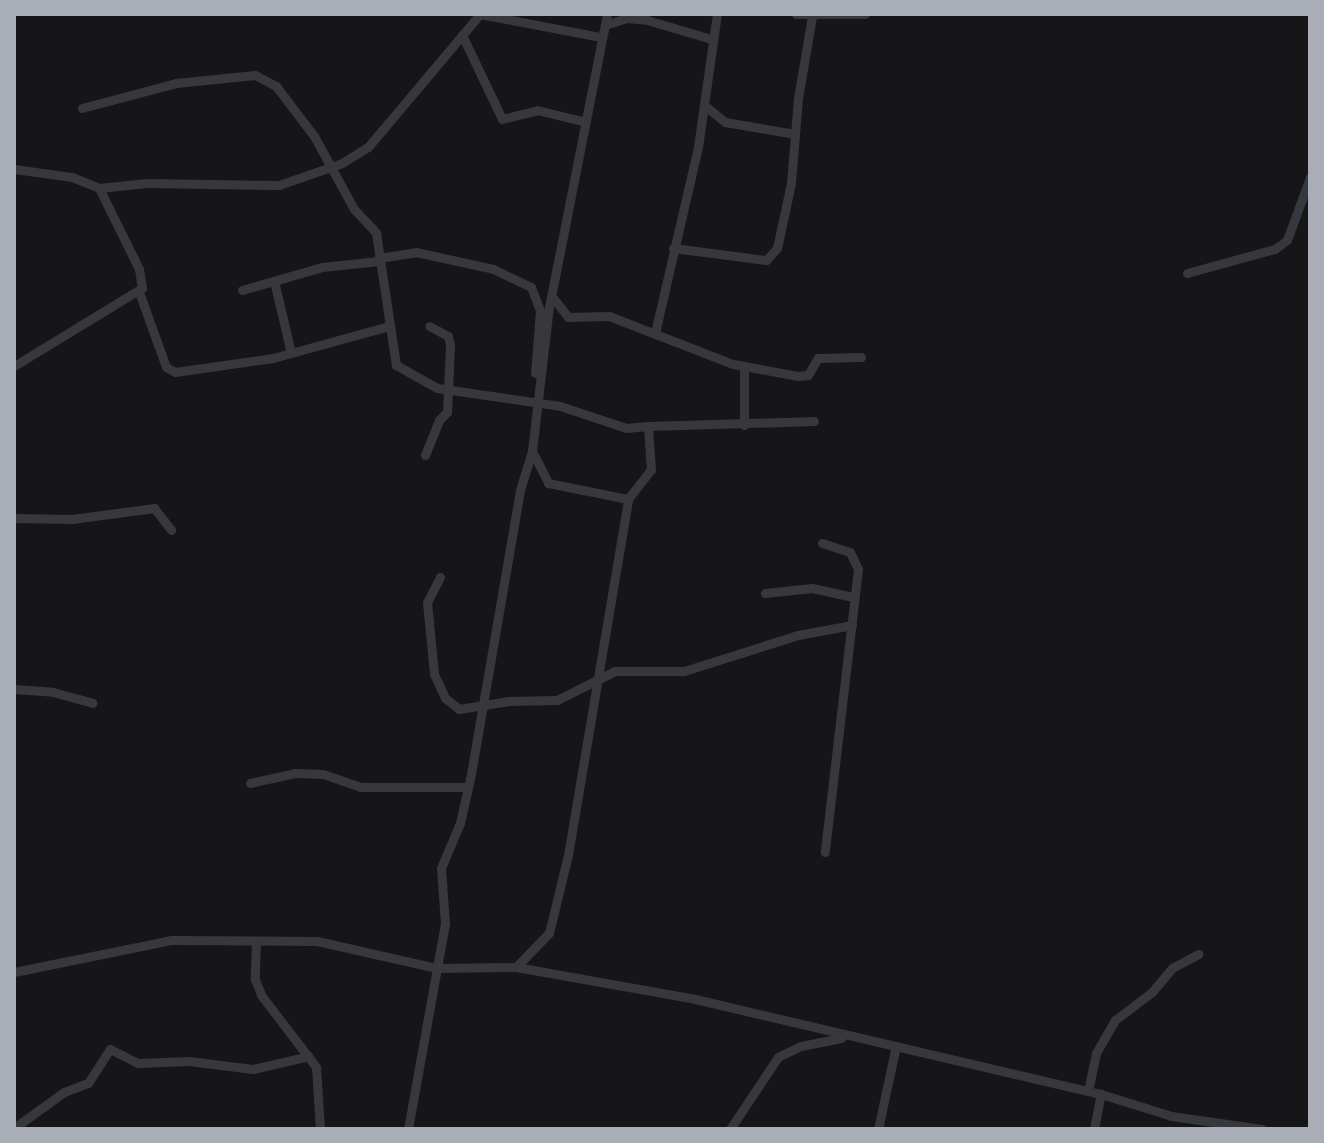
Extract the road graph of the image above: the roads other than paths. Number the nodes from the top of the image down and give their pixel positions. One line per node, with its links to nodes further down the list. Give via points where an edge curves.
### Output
1 (607, 14): 6 (street)
2 (717, 14): 9 (street)
3 (796, 14): 5 (street)
4 (865, 14): 5 (street)
5 (812, 16): 13 (street)
6 (605, 25): 8 (street); 9 (street, via 626,18 647,20)
7 (462, 35): 8 (street, via 480,14); 12 (street, via 502,119 537,110); 14 (street, via 368,147)
8 (601, 37): 12 (street)
9 (711, 39): 10 (street)
10 (704, 105): 13 (street, via 725,122); 18 (street)
11 (82, 108): 14 (street, via 176,83 255,75 276,86)
12 (586, 122): 24 (street)
13 (795, 134): 18 (street, via 791,183 772,257)
14 (330, 168): 17 (street, via 262,187 147,183); 19 (street, via 354,209 371,223)
15 (14, 169): 17 (street, via 72,177)
16 (1310, 177): 20 (street, via 1287,240 1275,249)
17 (99, 188): 23 (street, via 139,269 144,284)
18 (673, 248): 27 (street)
19 (379, 260): 21 (street, via 322,267); 25 (street); 33 (street, via 416,252 493,269 536,292 540,322)
20 (1187, 273)
21 (275, 285): 22 (street); 28 (street)
22 (242, 290)
23 (139, 292): 28 (street, via 166,367 175,372); 30 (street)
24 (554, 299): 27 (street, via 568,317 609,316); 33 (street)
25 (389, 326): 28 (street); 32 (street, via 396,365)
26 (429, 326): 32 (street, via 450,339)
27 (655, 333): 31 (street)
28 (291, 353)
29 (861, 357): 31 (street, via 818,358 804,376)
30 (14, 366)
31 (744, 366): 35 (street)
32 (448, 389): 33 (street); 38 (street, via 446,416 439,420)
33 (535, 404): 36 (street, via 560,406 626,428); 37 (street)
34 (814, 421): 35 (street, via 778,419)
35 (744, 425): 36 (street)
36 (648, 426): 39 (street, via 651,470)
37 (532, 451): 39 (street, via 548,483); 50 (street, via 520,490)
38 (425, 455)
39 (628, 499): 47 (street)
40 (14, 518): 41 (street, via 72,519 154,508)
41 (171, 530)
42 (822, 543): 45 (street, via 857,560)
43 (440, 577): 50 (street, via 427,602 434,674 450,705)
44 (765, 593): 45 (street, via 812,588)
45 (853, 597): 46 (street)
46 (852, 625): 47 (street, via 798,635 684,671 622,670); 53 (street)
47 (597, 681): 50 (street, via 557,700); 56 (street, via 568,855 549,933)
48 (14, 689): 49 (street)
49 (93, 703)
50 (483, 707): 52 (street)
51 (250, 783): 52 (street, via 295,773 323,774 360,787)
52 (468, 787): 57 (street, via 441,868 445,923)
53 (825, 852)
54 (256, 942): 57 (street, via 317,941); 58 (street, via 191,939 131,945); 61 (street, via 255,979 261,995)
55 (1198, 954): 62 (street, via 1172,968 1152,992 1115,1020 1096,1053)
56 (516, 967): 57 (street); 59 (street, via 695,999)
57 (437, 968): 66 (street)
58 (14, 972)
59 (848, 1037): 60 (street); 67 (street, via 801,1046 778,1057)
60 (896, 1046): 62 (street, via 1018,1079); 68 (street)
61 (309, 1056): 64 (street, via 253,1069 189,1061 138,1063 110,1049 88,1083 64,1092); 65 (street, via 320,1078)
62 (1088, 1091): 63 (street)
63 (1101, 1094): 69 (street); 70 (street, via 1171,1116)
64 (14, 1128)
65 (320, 1129)
66 (408, 1129)
67 (730, 1129)
68 (878, 1129)
69 (1094, 1129)
70 (1262, 1129)

